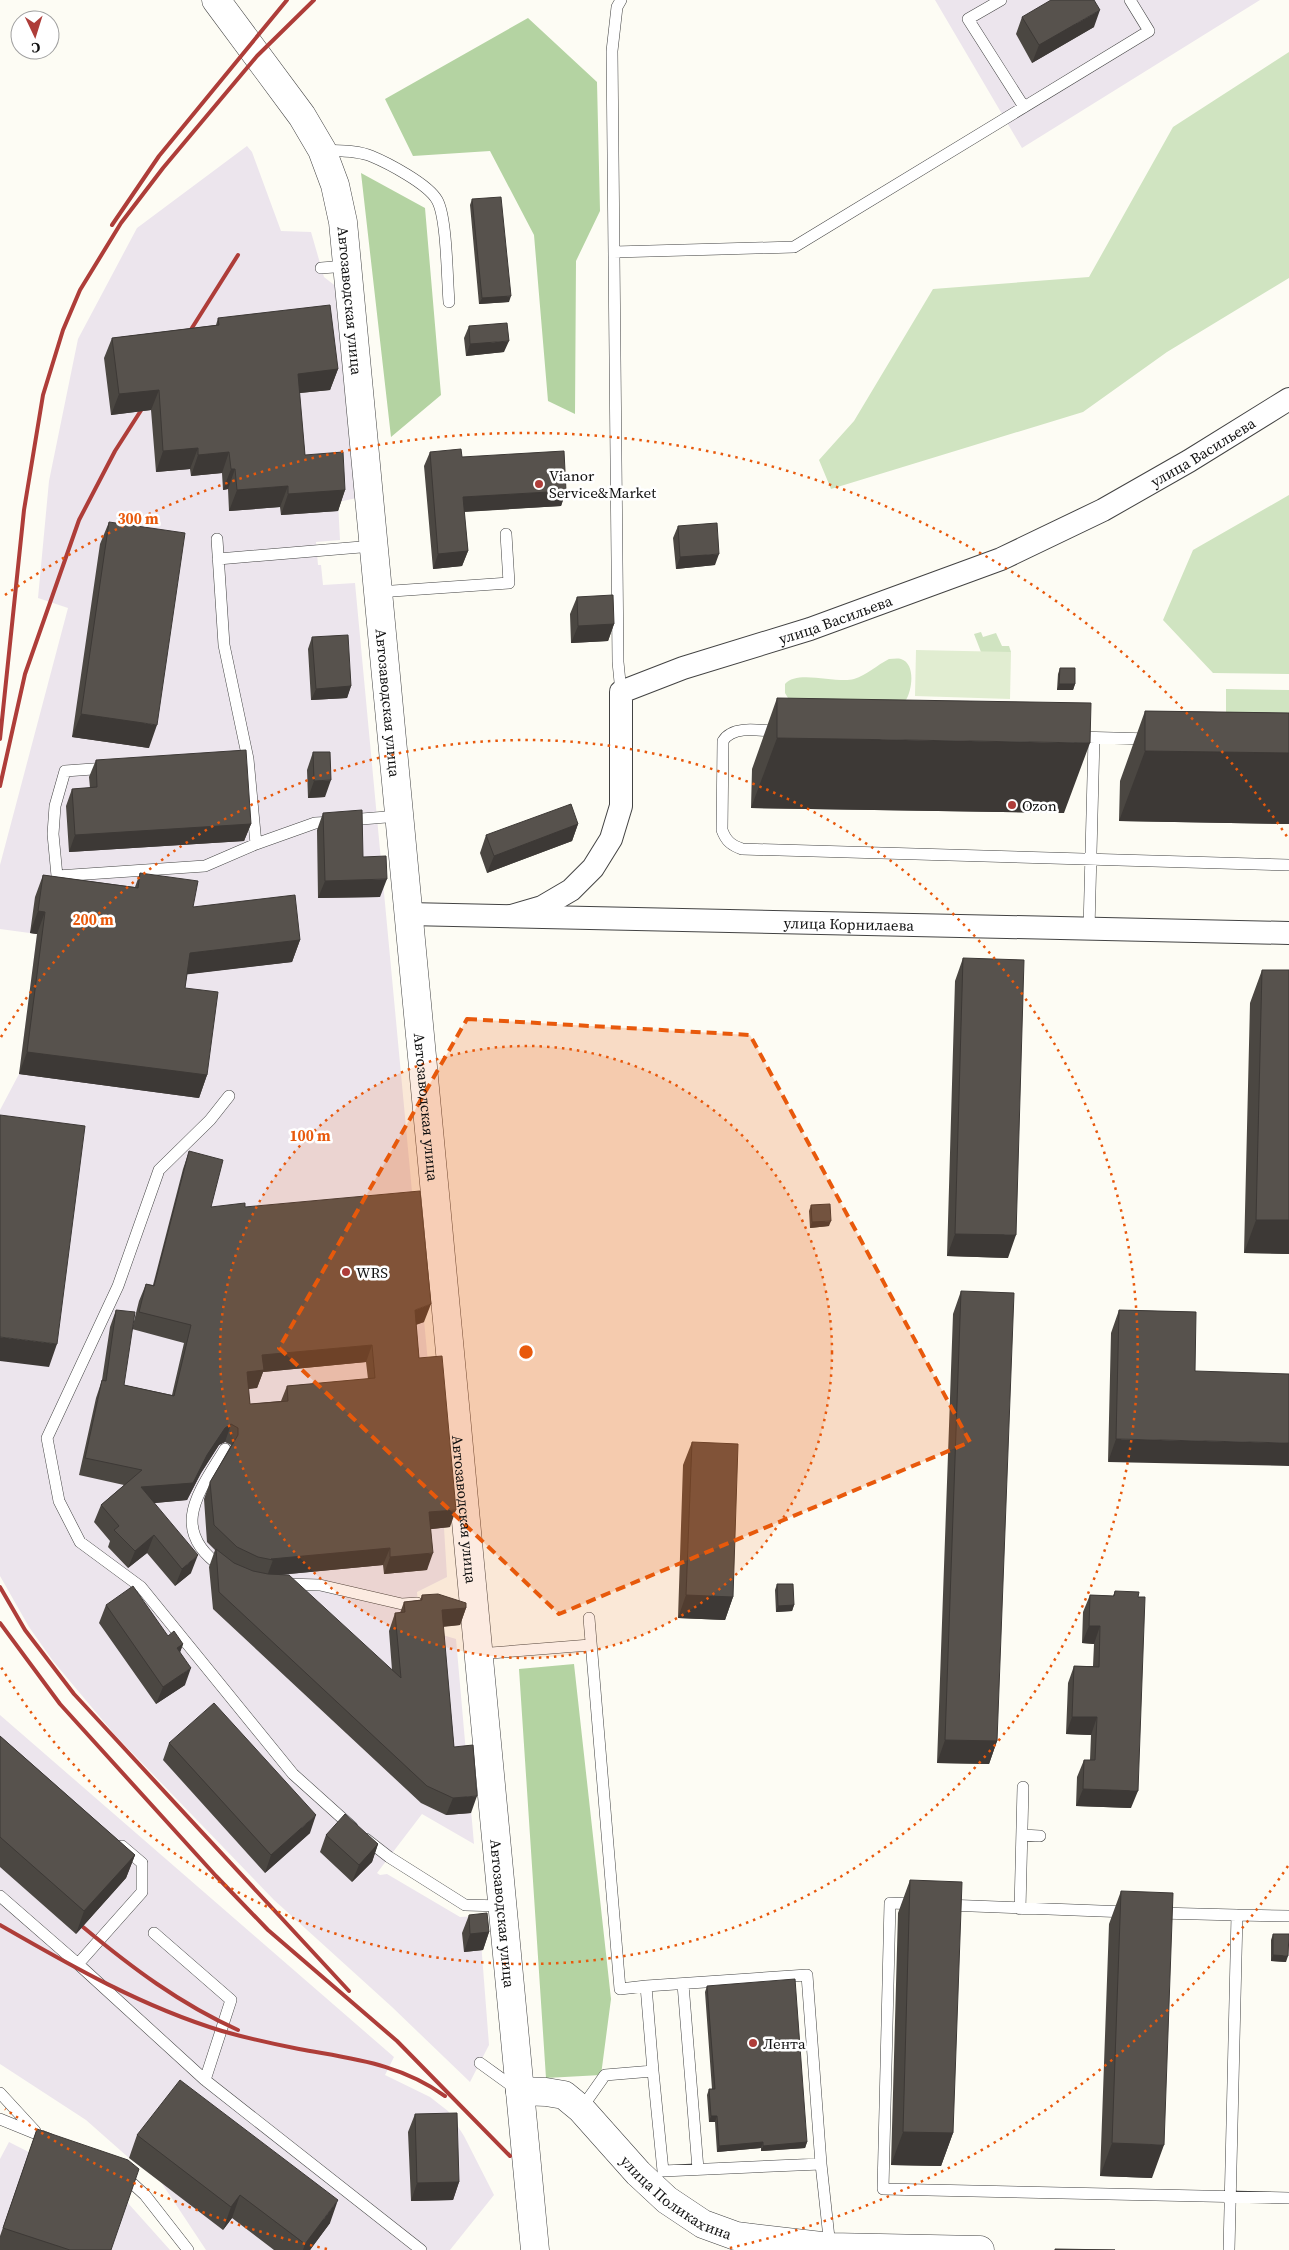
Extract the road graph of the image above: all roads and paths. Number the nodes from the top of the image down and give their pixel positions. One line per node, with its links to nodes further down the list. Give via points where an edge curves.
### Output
1 (216, 0): 6 (street, Автозаводская улица, via 302,116)
2 (621, 0): 7 (lane, via 617,7 612,51)
3 (1001, 0): 5 (lane, via 968,19)
4 (1130, 0): 5 (lane, via 1149,31)
5 (1024, 107): 7 (lane, via 794,247)
6 (322, 150): 8 (street, Автозаводская улица, via 335,185); 10 (lane, via 371,156 416,179 430,190 438,200 442,217)
7 (614, 252): 17 (lane, via 618,662)
8 (348, 266): 9 (lane); 14 (street, Автозаводская улица)
9 (321, 268)
10 (449, 302)
11 (1289, 399): 17 (street, улица Васильева, via 1103,510 1002,559 810,629 682,668)
12 (506, 534): 16 (lane, via 509,583)
13 (217, 539): 15 (lane)
14 (374, 546): 15 (lane); 16 (street, Автозаводская улица)
15 (218, 559): 24 (lane, via 224,645)
16 (378, 592): 23 (street, Автозаводская улица)
17 (621, 692): 28 (street, via 621,806 611,839 594,868 571,890 542,907)
18 (795, 732): 25 (lane, via 736,731 727,734 723,741 722,830 732,845 742,849)
19 (1064, 737): 20 (lane)
20 (1094, 738): 21 (lane); 25 (lane)
21 (1162, 739)
22 (123, 767): 24 (lane, via 65,771 54,806 57,876 205,866)
23 (399, 816): 24 (lane, via 315,823); 27 (street, Автозаводская улица)
24 (256, 844)
25 (1090, 859): 26 (lane); 29 (lane)
26 (1289, 865)
27 (408, 914): 28 (street, улица Корнилаева); 38 (street, Автозаводская улица, via 427,1193 469,1600)
28 (511, 916): 29 (street, улица Корнилаева)
29 (1089, 929): 30 (street, улица Корнилаева)
30 (1289, 933)
31 (228, 1096): 44 (lane, via 210,1120 159,1170 118,1286 47,1438 59,1501 80,1542 140,1586 293,1774 338,1816 389,1856 465,1905)
32 (225, 1449): 33 (lane, via 197,1495 191,1522 200,1547 220,1567)
33 (235, 1576)
34 (274, 1584): 35 (lane, via 320,1585 402,1604)
35 (427, 1603)
36 (588, 1618): 37 (lane)
37 (590, 1645): 38 (lane); 51 (lane, via 620,1989)
38 (478, 1654): 44 (street, Автозаводская улица)
39 (1023, 1787): 40 (lane)
40 (1022, 1835): 42 (lane); 45 (lane)
41 (112, 1836): 49 (lane, via 142,1863 142,1892)
42 (1040, 1836)
43 (0, 1896): 49 (lane)
44 (502, 1906): 55 (street, Автозаводская улица)
45 (1020, 1909): 46 (lane); 64 (lane, via 890,1902 882,2189)
46 (1237, 1915): 47 (lane); 64 (lane)
47 (1289, 1916)
48 (154, 1933): 54 (lane, via 231,2000)
49 (78, 1964): 54 (lane)
50 (683, 1984): 51 (lane); 61 (lane, via 807,1975); 63 (lane)
51 (646, 1986): 53 (lane)
52 (480, 2063): 55 (lane)
53 (653, 2071): 57 (lane, via 605,2075); 63 (lane, via 663,2171)
54 (205, 2080): 68 (lane)
55 (520, 2091): 57 (street, улица Поликахина, via 564,2096); 69 (street, Автозаводская улица)
56 (0, 2093): 59 (lane)
57 (581, 2109): 66 (street, улица Поликахина, via 638,2173 667,2200 703,2224 736,2236)
58 (0, 2119): 59 (lane)
59 (38, 2134): 60 (lane)
60 (62, 2144)
61 (821, 2164): 63 (lane); 66 (lane)
62 (113, 2167): 67 (lane, via 145,2196)
63 (698, 2169)
64 (1230, 2197): 65 (lane); 71 (lane)
65 (1289, 2198)
66 (830, 2247): 70 (street, улица Поликахина)
67 (188, 2250)
68 (421, 2250)
69 (535, 2250)
70 (980, 2250)
71 (1229, 2250)

